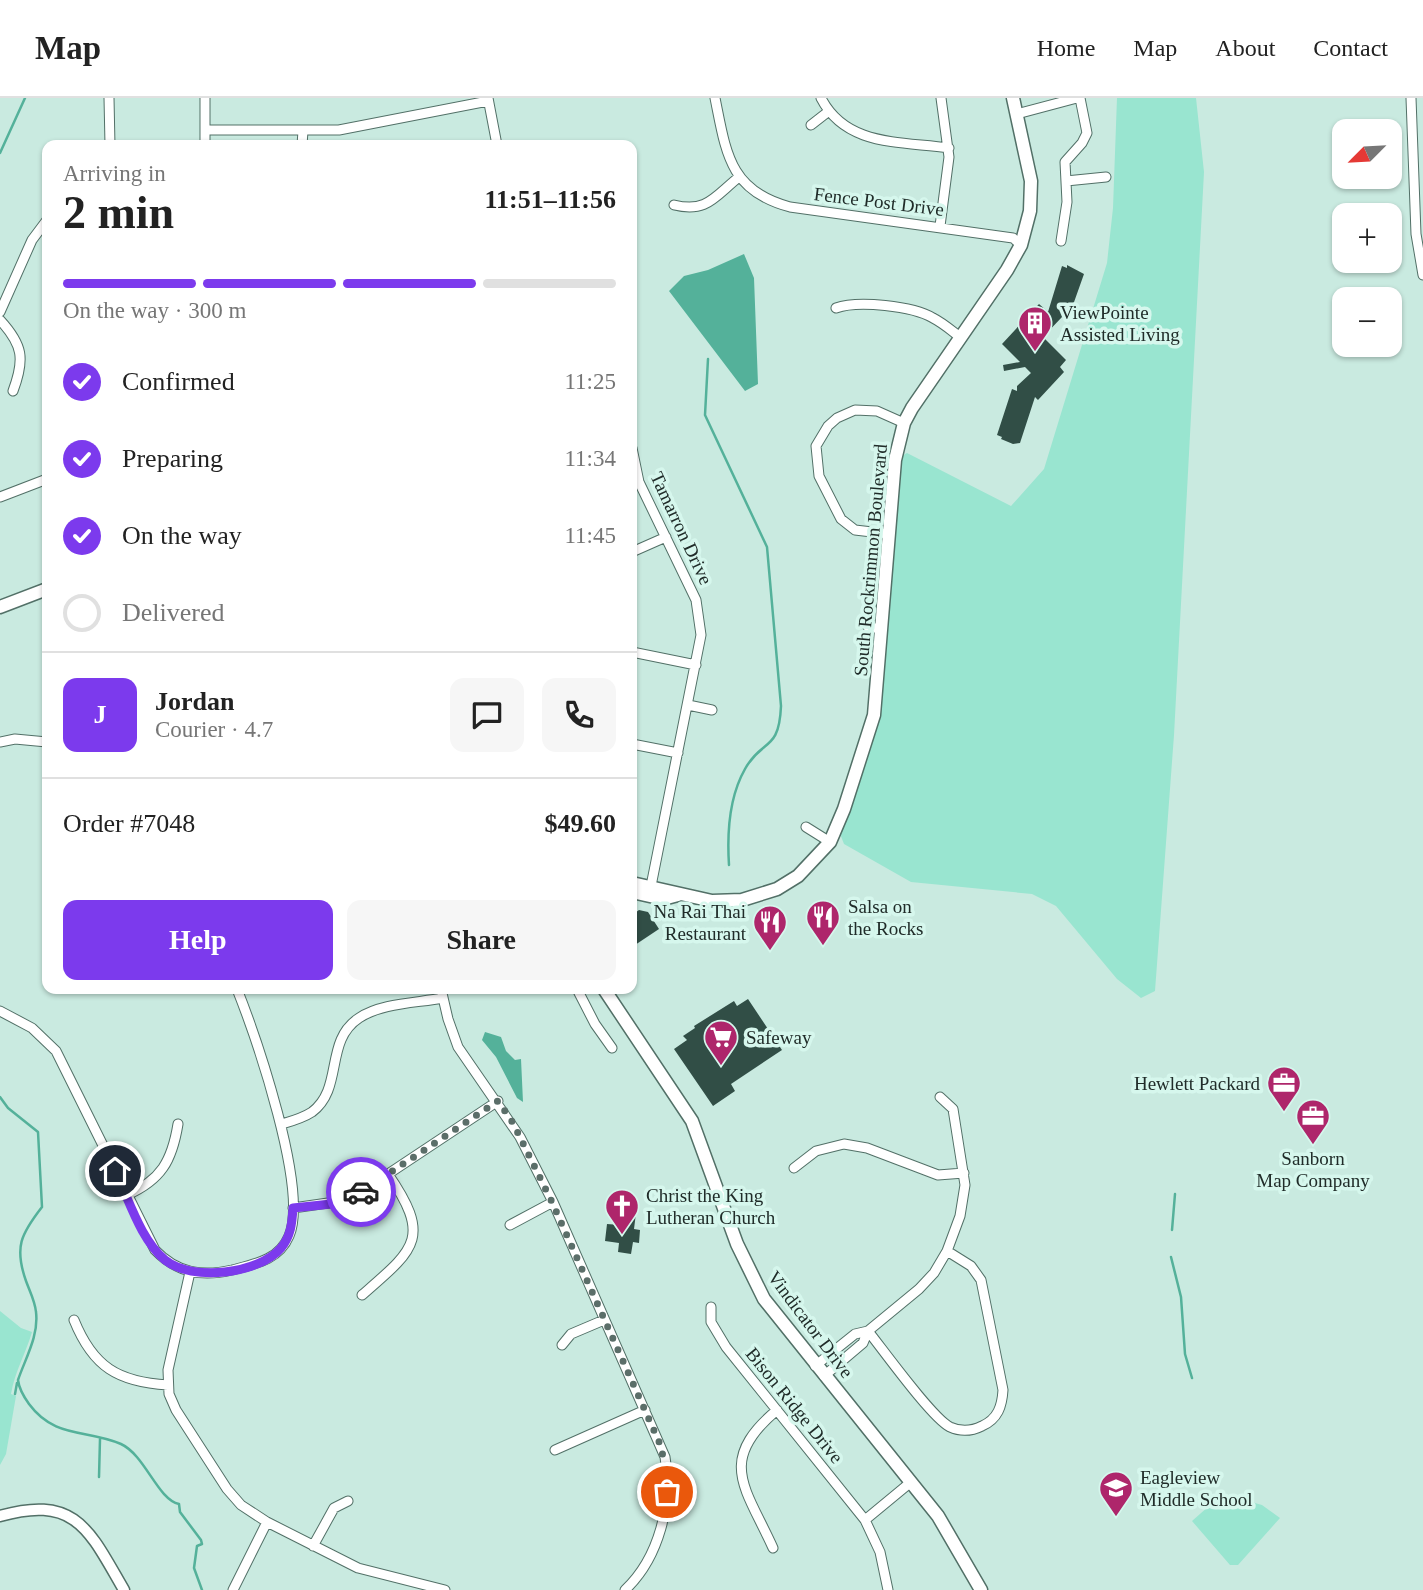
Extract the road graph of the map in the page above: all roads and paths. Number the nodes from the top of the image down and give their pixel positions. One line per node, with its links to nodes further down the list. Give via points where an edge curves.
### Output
1 (109, 98): 15 (street)
2 (205, 98): 13 (street)
3 (715, 98): 20 (street, via 726,150)
4 (821, 98): 10 (street)
5 (942, 98): 19 (street)
6 (1013, 98): 11 (main road, South Rockrimmon Boulevard)
7 (1079, 98): 11 (street); 22 (street, via 1087,133 1068,157)
8 (1411, 98): 28 (street, via 1416,234)
9 (488, 100): 14 (street, via 339,130); 18 (street)
10 (829, 111): 12 (street); 19 (street, via 845,128 866,137)
11 (1017, 114): 27 (main road, South Rockrimmon Boulevard, via 1031,181 1030,211)
12 (811, 125)
13 (205, 130): 14 (street); 16 (street)
14 (303, 131): 17 (street)
15 (110, 140)
16 (205, 140)
17 (302, 140)
18 (497, 140)
19 (949, 148): 24 (street)
20 (739, 177): 23 (street, via 704,205 693,209); 24 (street, Fence Post Drive, via 765,198 790,207)
21 (1106, 177): 22 (street)
22 (1066, 180): 26 (street)
23 (674, 205)
24 (940, 226): 27 (street, Fence Post Drive, via 1013,238)
25 (42, 227): 30 (street)
26 (1060, 241)
27 (1021, 244): 32 (main road, South Rockrimmon Boulevard)
28 (1423, 275)
29 (836, 308): 32 (street, via 850,303 915,311 935,318)
30 (0, 312)
31 (0, 320): 33 (street, via 19,346 21,363)
32 (960, 337): 34 (main road, South Rockrimmon Boulevard)
33 (13, 391)
34 (904, 423): 38 (main road, South Rockrimmon Boulevard, via 895,460); 38 (street, via 877,411 855,410 828,426 813,445 819,475 841,519 855,530)
35 (637, 472): 39 (street, Tamarron Drive)
36 (42, 481): 37 (street)
37 (0, 497)
38 (889, 534): 44 (main road, South Rockrimmon Boulevard)
39 (666, 537): 40 (street); 46 (street, Tamarron Drive, via 696,600 701,635)
40 (637, 550)
41 (42, 591): 42 (main road)
42 (0, 607)
43 (868, 627): 44 (street)
44 (882, 629): 54 (main road, South Rockrimmon Boulevard, via 876,698 845,809)
45 (637, 653): 46 (street)
46 (696, 665): 47 (street, Tamarron Drive)
47 (688, 705): 48 (street); 52 (street, Tamarron Drive)
48 (712, 710)
49 (42, 740): 50 (street)
50 (0, 742)
51 (637, 745): 52 (street)
52 (678, 753): 56 (street, Tamarron Drive)
53 (806, 827): 54 (street)
54 (830, 842): 58 (main road, South Rockrimmon Boulevard, via 798,876 759,896 726,902)
55 (637, 884): 56 (main road, South Rockrimmon Boulevard)
56 (651, 886): 58 (main road, South Rockrimmon Boulevard)
57 (637, 893): 58 (main road, South Rockrimmon Boulevard, via 663,899)
58 (678, 895)
59 (239, 994): 69 (street)
60 (438, 994): 69 (street, via 357,1018 337,1046 332,1077 321,1103)
61 (442, 994): 67 (street, via 458,1046)
62 (580, 994): 65 (street)
63 (607, 994): 85 (main road, Vindicator Drive, via 692,1121 757,1285)
64 (0, 1011): 73 (street, via 32,1028 56,1051)
65 (612, 1048)
66 (940, 1097): 71 (street, via 953,1109)
67 (498, 1101): 72 (street); 74 (street)
68 (178, 1124): 73 (street, via 164,1169 147,1186)
69 (282, 1124): 75 (street)
70 (794, 1168): 71 (street, via 816,1151 844,1144 938,1175)
71 (964, 1173): 77 (street, via 963,1205)
72 (388, 1174): 75 (street, via 349,1200); 79 (street, via 409,1206 413,1235 399,1263)
73 (127, 1195): 78 (street, via 155,1250)
74 (552, 1202): 76 (street); 82 (street)
75 (293, 1208): 78 (street, via 289,1236 271,1257 222,1272)
76 (510, 1225)
77 (947, 1251): 83 (street, via 927,1282); 83 (street, via 971,1266 984,1288 1003,1390 993,1419 966,1430 944,1423)
78 (190, 1272): 86 (street)
79 (362, 1295)
80 (711, 1307): 88 (street, Bison Ridge Drive, via 711,1322 726,1347)
81 (74, 1320): 86 (street, via 92,1354 113,1372 135,1381)
82 (604, 1320): 84 (street, via 571,1334); 87 (street)
83 (867, 1331): 85 (street, via 863,1343)
84 (562, 1345)
85 (820, 1371): 90 (main road, Vindicator Drive)
86 (168, 1385): 94 (street, via 176,1410 227,1489)
87 (645, 1410): 89 (street); 100 (street, via 668,1476 657,1541 642,1571)
88 (777, 1410): 93 (street, Bison Ridge Drive); 96 (street, via 755,1428 741,1460 743,1481)
89 (555, 1450)
90 (911, 1482): 93 (street); 102 (main road, Vindicator Drive, via 938,1516)
91 (348, 1501): 95 (street, via 334,1508)
92 (0, 1516): 97 (street, via 38,1508 68,1516 89,1533)
93 (865, 1520): 101 (street, Bison Ridge Drive, via 880,1552)
94 (267, 1522): 95 (street); 98 (street)
95 (313, 1546): 99 (street, via 358,1568)
96 (773, 1548)
97 (124, 1590)
98 (233, 1590)
99 (445, 1590)
100 (625, 1590)
101 (888, 1590)
102 (981, 1590)

